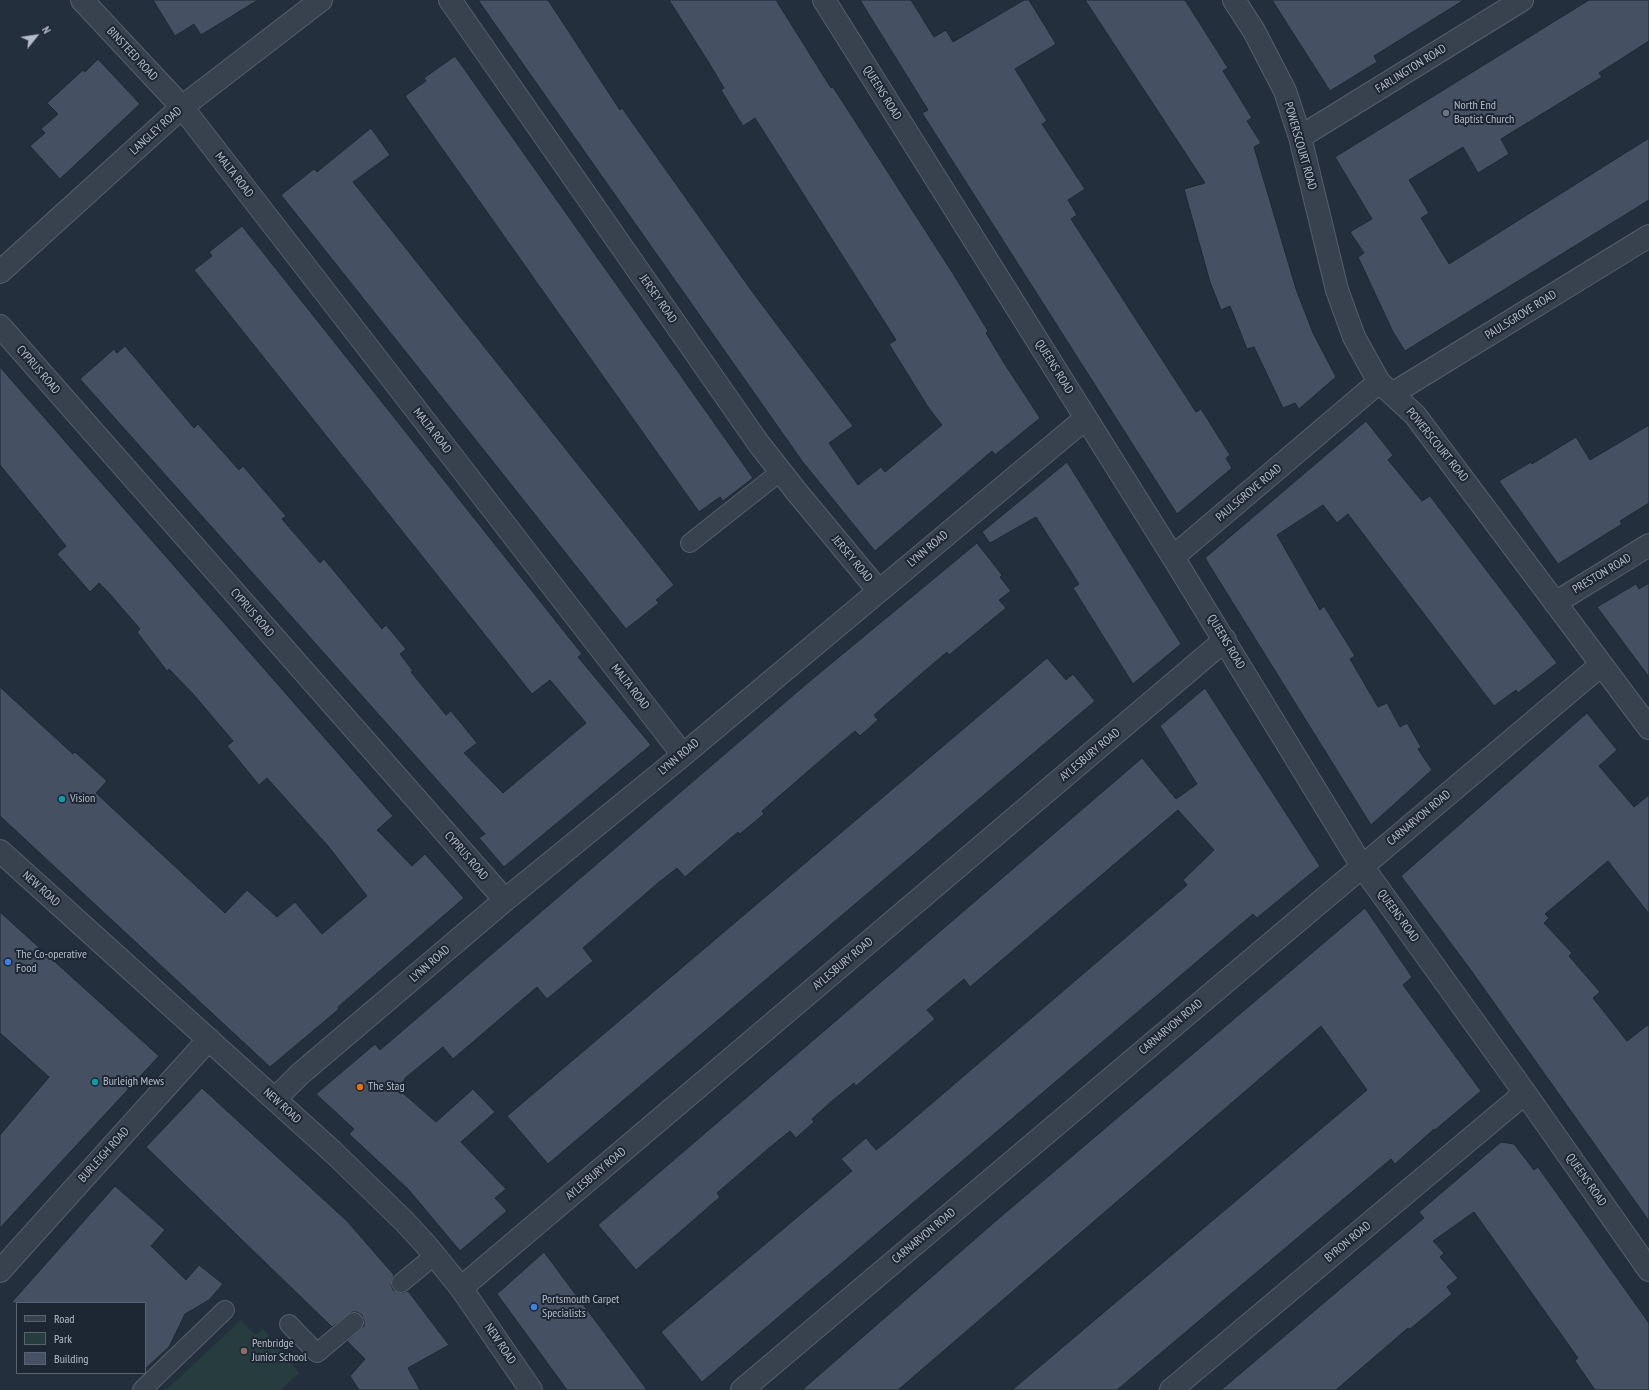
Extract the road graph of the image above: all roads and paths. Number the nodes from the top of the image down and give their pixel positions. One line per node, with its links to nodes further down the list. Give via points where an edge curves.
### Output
1 (82, 0): 7 (street, BINSTEED ROAD)
2 (321, 0): 7 (street, LANGLEY ROAD)
3 (450, 0): 14 (street, JERSEY ROAD)
4 (824, 0): 13 (street, QUEENS ROAD)
5 (1234, 0): 8 (street, POWERSCOURT ROAD, via 1254,31 1284,91)
6 (1522, 0): 8 (street, FARLINGTON ROAD)
7 (182, 107): 10 (street, LANGLEY ROAD); 23 (street, MALTA ROAD)
8 (1300, 137): 12 (street, POWERSCOURT ROAD, via 1338,290 1354,337)
9 (1649, 236): 12 (street, PAULSGROVE ROAD)
10 (0, 272)
11 (0, 326): 26 (street, CYPRUS ROAD)
12 (1385, 388): 17 (street, PAULSGROVE ROAD); 19 (street, POWERSCOURT ROAD, via 1415,415)
13 (1086, 418): 17 (street, QUEENS ROAD); 18 (street, LYNN ROAD)
14 (780, 472): 15 (lane); 18 (street, JERSEY ROAD)
15 (690, 543)
16 (1649, 545): 19 (street, PRESTON ROAD)
17 (1173, 557): 20 (street, QUEENS ROAD)
18 (878, 590): 23 (street, LYNN ROAD)
19 (1555, 602): 21 (street, POWERSCOURT ROAD)
20 (1225, 640): 25 (street, QUEENS ROAD); 34 (street, AYLESBURY ROAD)
21 (1601, 665): 22 (street, POWERSCOURT ROAD); 25 (street, CARNARVON ROAD)
22 (1649, 728)
23 (683, 755): 26 (street, LYNN ROAD)
24 (0, 851): 27 (street, NEW ROAD)
25 (1362, 866): 28 (street, QUEENS ROAD); 40 (street, CARNARVON ROAD)
26 (505, 900): 29 (street, LYNN ROAD, via 300,1074)
27 (209, 1039): 29 (street, NEW ROAD); 32 (street, BURLEIGH ROAD)
28 (1525, 1093): 31 (street, QUEENS ROAD); 41 (street, BYRON ROAD)
29 (275, 1099): 30 (street, NEW ROAD, via 369,1186)
30 (435, 1255): 33 (lane); 34 (street, NEW ROAD)
31 (1649, 1270)
32 (0, 1271)
33 (401, 1283)
34 (462, 1288): 39 (street, NEW ROAD)
35 (226, 1310): 38 (lane)
36 (354, 1322): 37 (lane, via 317,1353)
37 (289, 1324)
38 (142, 1390)
39 (531, 1390)
40 (742, 1390)
41 (1171, 1390)

